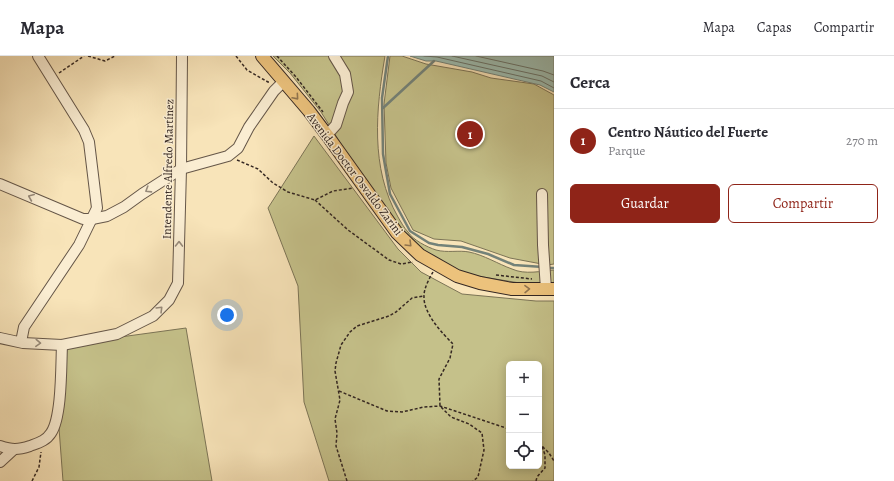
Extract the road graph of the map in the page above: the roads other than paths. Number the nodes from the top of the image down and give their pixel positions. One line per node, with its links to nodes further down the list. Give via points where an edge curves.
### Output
1 (38, 56): 10 (street, via 89,142 97,208)
2 (182, 56): 7 (street, Intendente Alfredo Martínez)
3 (262, 56): 5 (main road, Avenida Doctor Osvaldo Zarini)
4 (334, 56): 6 (street, via 346,74 348,92 336,125)
5 (283, 82): 6 (main road, Avenida Doctor Osvaldo Zarini, one-way to 6); 7 (street, via 249,127 238,148 228,156)
6 (327, 136): 11 (main road, Avenida Doctor Osvaldo Zarini, one-way to 11, via 397,233 420,255 457,276 480,283 512,289)
7 (181, 169): 10 (street, one-way to 10, via 124,207 107,216); 14 (street, Intendente Alfredo Martínez, one-way to 7, via 117,334 153,316 169,300 178,283)
8 (0, 184): 10 (street, one-way to 8, via 83,219)
9 (542, 194): 11 (street, via 544,259)
10 (92, 219): 13 (street, via 79,245 24,327)
11 (548, 284)
12 (0, 338): 13 (street)
13 (20, 342): 14 (street, one-way to 14)
14 (62, 345): 16 (street, via 58,415 54,428 41,442)
15 (0, 446): 16 (street)
16 (13, 450): 17 (street)
17 (0, 462)

